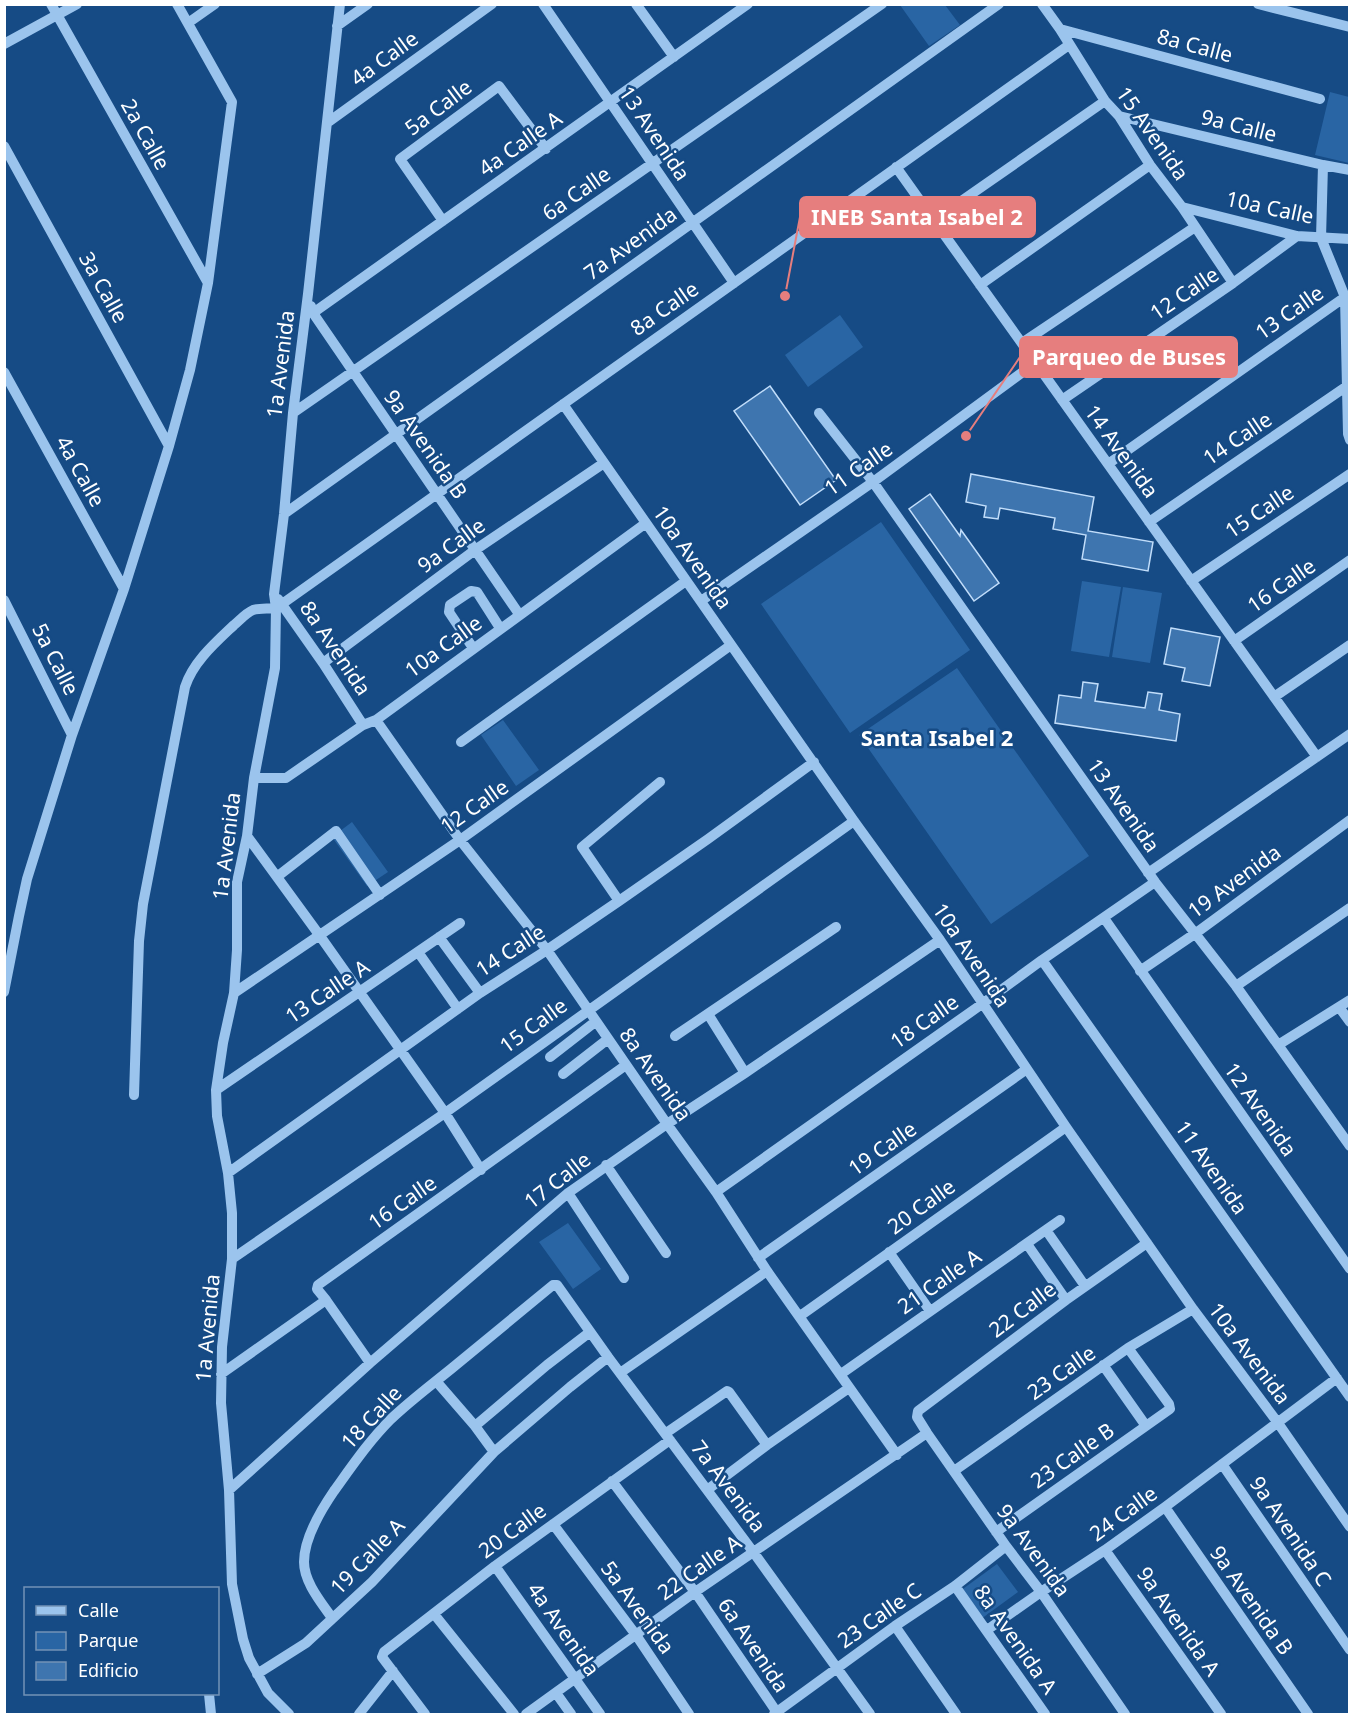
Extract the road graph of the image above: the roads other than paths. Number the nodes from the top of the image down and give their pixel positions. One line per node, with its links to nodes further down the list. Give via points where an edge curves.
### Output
1 (51, 4): 15 (street, 2a Calle)
2 (77, 4): 15 (street)
3 (177, 4): 16 (street)
4 (215, 4): 16 (street)
5 (340, 4): 17 (street, 1a Avenida)
6 (368, 4): 17 (street)
7 (492, 4): 27 (street, 4a Calle)
8 (543, 4): 25 (street, 13 Avenida)
9 (636, 4): 22 (street)
10 (748, 4): 22 (street, 4a Calle A)
11 (882, 4): 30 (street, 6a Calle)
12 (999, 4): 38 (street, 7a Avenida)
13 (1042, 4): 19 (street, 15 Avenida)
14 (1258, 4): 18 (street)
15 (57, 16): 20 (street); 43 (street, 2a Calle)
16 (188, 23): 43 (street, via 232,102)
17 (337, 26): 27 (street, 1a Avenida)
18 (1350, 27)
19 (1060, 29): 21 (street, 15 Avenida); 23 (street, 8a Calle)
20 (4, 44)
21 (1069, 45): 24 (street, 15 Avenida); 33 (street, 8a Calle)
22 (674, 57): 25 (street, 4a Calle A)
23 (1320, 99)
24 (1105, 101): 26 (street, 15 Avenida); 36 (street)
25 (611, 102): 29 (street, 4a Calle A); 30 (street, 13 Avenida)
26 (1119, 116): 31 (street, 15 Avenida); 32 (street, 9a Calle)
27 (327, 123): 47 (street, 1a Avenida)
28 (4, 146): 61 (street, 3a Calle)
29 (546, 149): 37 (street, 4a Calle A); 37 (street, 5a Calle, via 499,86 400,159)
30 (651, 165): 38 (street, 13 Avenida); 53 (street, 6a Calle)
31 (1150, 165): 35 (street, 15 Avenida); 46 (street)
32 (1323, 165): 34 (street, 9a Calle); 41 (street)
33 (896, 167): 36 (street, 14 Avenida); 44 (street, 8a Calle)
34 (1350, 170)
35 (1182, 207): 39 (street, 15 Avenida); 40 (street, 10a Calle)
36 (934, 220): 46 (street, 14 Avenida)
37 (443, 221): 49 (street, 4a Calle A)
38 (692, 223): 44 (street, 13 Avenida); 59 (street, 7a Avenida)
39 (1195, 227): 45 (street, 15 Avenida); 50 (street)
40 (1297, 236): 41 (street, 10a Calle); 45 (street, 12 Calle)
41 (1321, 238): 42 (street, 10a Calle); 48 (street)
42 (1350, 239)
43 (208, 283): 61 (street)
44 (734, 283): 56 (street, 8a Calle)
45 (1233, 283): 55 (street, 12 Calle)
46 (980, 285): 50 (street, 14 Avenida)
47 (308, 294): 49 (street, 9a Avenida B); 57 (street, 1a Avenida)
48 (1345, 297): 54 (street); 63 (street, 13 Calle)
49 (313, 313): 53 (street, 9a Avenida B)
50 (1022, 343): 51 (street, 14 Avenida)
51 (1035, 363): 55 (street, 14 Avenida); 65 (street, 11 Calle)
52 (4, 372): 74 (street, 4a Calle)
53 (353, 372): 57 (street, 6a Calle); 59 (street, 9a Avenida B)
54 (1347, 386): 60 (street); 68 (street, 14 Calle)
55 (1062, 400): 63 (street, 14 Avenida)
56 (563, 404): 62 (street, 10a Avenida); 66 (street, 8a Calle)
57 (293, 413): 67 (street, 1a Avenida)
58 (819, 413): 65 (street, 13 Avenida)
59 (395, 435): 66 (street, 9a Avenida B); 67 (street, 7a Avenida)
60 (1350, 440)
61 (169, 446): 74 (street)
62 (604, 463): 69 (street, 10a Avenida); 70 (street, 9a Calle)
63 (1108, 464): 68 (street, 14 Avenida)
64 (1350, 474): 73 (street, 15 Calle)
65 (873, 482): 77 (street, 11 Calle); 101 (street, 13 Avenida)
66 (437, 494): 70 (street, 9a Avenida B); 78 (street, 8a Calle)
67 (284, 514): 75 (street, 1a Avenida)
68 (1149, 522): 73 (street, 14 Avenida)
69 (646, 523): 72 (street, 10a Avenida); 79 (street, 10a Calle)
70 (475, 550): 79 (street, 9a Avenida B); 85 (street, 9a Calle)
71 (1350, 560): 81 (street, 16 Calle)
72 (687, 581): 77 (street, 10a Avenida); 91 (street)
73 (1191, 581): 81 (street, 14 Avenida)
74 (124, 589): 90 (street)
75 (274, 594): 78 (street, 8a Avenida)
76 (4, 600): 90 (street, 5a Calle)
77 (701, 601): 82 (street, 10a Avenida)
78 (279, 606): 85 (street, 8a Avenida); 94 (street, 1a Avenida, via 274,668); 139 (street, via 247,614 201,659 185,687 143,904)
79 (519, 614): 80 (street, 10a Calle)
80 (500, 628): 84 (street, 10a Calle); 84 (street, via 477,592 471,591 450,605 449,612)
81 (1234, 641): 86 (street, 14 Avenida)
82 (731, 645): 93 (street, 10a Avenida); 99 (street, 12 Calle)
83 (1350, 645): 86 (street)
84 (473, 648): 87 (street, 10a Calle)
85 (323, 663): 88 (street, 8a Avenida)
86 (1274, 697): 92 (street, 14 Avenida)
87 (375, 720): 88 (street, 10a Calle); 99 (street, 8a Avenida)
88 (363, 725): 94 (street, 10a Calle, via 286,778)
89 (1350, 734): 92 (street, 18 Calle)
90 (72, 735): 117 (street, via 27,879)
91 (461, 742)
92 (1317, 757): 101 (street, 18 Calle)
93 (814, 762): 97 (street, 10a Avenida); 103 (street, 14 Calle)
94 (254, 778): 98 (street, 1a Avenida)
95 (660, 782): 103 (street, via 582,847)
96 (1350, 820): 108 (street, 19 Avenida)
97 (854, 821): 111 (street, 10a Avenida); 125 (street, 15 Calle)
98 (247, 836): 100 (street); 118 (street, 1a Avenida, via 237,882)
99 (460, 840): 102 (street, 12 Calle); 112 (street, 8a Avenida)
100 (278, 876): 102 (street, via 336,831); 109 (street)
101 (1152, 878): 105 (street, 18 Calle); 108 (street, 13 Avenida)
102 (380, 895): 109 (street, 12 Calle)
103 (619, 901): 112 (street, 14 Calle)
104 (1350, 908): 116 (street)
105 (1104, 918): 114 (street, 18 Calle); 115 (street, 12 Avenida)
106 (459, 923): 110 (street, 13 Calle A)
107 (836, 927): 126 (street)
108 (1196, 933): 115 (street, 19 Avenida); 116 (street, 13 Avenida)
109 (320, 936): 118 (street, 12 Calle); 119 (street)
110 (439, 937): 113 (street, 13 Calle A); 120 (street)
111 (940, 940): 122 (street, 10a Avenida); 136 (street, 17 Calle)
112 (547, 950): 120 (street, 14 Calle); 125 (street, 8a Avenida)
113 (418, 952): 119 (street, 13 Calle A); 124 (street)
114 (1042, 960): 122 (street, 18 Calle); 175 (street, 11 Avenida)
115 (1140, 971): 157 (street, 12 Avenida)
116 (1236, 986): 131 (street, 13 Avenida)
117 (4, 992)
118 (234, 993): 138 (street, 1a Avenida)
119 (360, 993): 132 (street); 138 (street, 13 Calle A)
120 (480, 993): 124 (street, 14 Calle)
121 (1350, 1000): 123 (street)
122 (982, 1004): 135 (street, 10a Avenida); 147 (street, 18 Calle)
123 (1339, 1007): 128 (street); 131 (street)
124 (458, 1009): 132 (street, 14 Calle)
125 (587, 1010): 127 (street, 8a Avenida); 140 (street, 15 Calle)
126 (708, 1014): 129 (street); 136 (street)
127 (595, 1022): 130 (street, 8a Avenida); 133 (street)
128 (1350, 1022)
129 (675, 1036)
130 (608, 1040): 134 (street, 8a Avenida); 137 (street)
131 (1278, 1045): 143 (street, 13 Avenida)
132 (399, 1049): 140 (street); 146 (street, 14 Calle)
133 (550, 1057)
134 (626, 1065): 141 (street, 8a Avenida); 145 (street, 16 Calle)
135 (1027, 1069): 142 (street, 10a Avenida); 155 (street, 19 Calle)
136 (745, 1073): 141 (street, 17 Calle)
137 (564, 1074)
138 (216, 1090): 146 (street, 1a Avenida)
139 (134, 1095)
140 (445, 1113): 145 (street); 156 (street, 15 Calle)
141 (666, 1124): 144 (street, 17 Calle); 147 (street, 8a Avenida)
142 (1066, 1126): 151 (street, 10a Avenida); 153 (street, 20 Calle)
143 (1350, 1146)
144 (606, 1166): 148 (street, 17 Calle); 154 (street)
145 (481, 1170): 162 (street, 16 Calle, via 318,1286)
146 (228, 1173): 156 (street, 1a Avenida)
147 (716, 1192): 155 (street, 8a Avenida)
148 (568, 1193): 159 (street); 170 (street, 17 Calle)
149 (1060, 1220): 150 (street, 21 Calle A)
150 (1046, 1230): 152 (street, 21 Calle A); 161 (street)
151 (1148, 1243): 161 (street, 22 Calle); 164 (street, 10a Avenida)
152 (1027, 1244): 163 (street); 165 (street, 21 Calle A)
153 (889, 1252): 165 (street); 166 (street, 20 Calle)
154 (666, 1253)
155 (758, 1258): 158 (street, 8a Avenida)
156 (232, 1259): 173 (street, 1a Avenida)
157 (1350, 1269)
158 (767, 1271): 166 (street, 8a Avenida); 172 (street)
159 (624, 1278)
160 (553, 1285): 167 (street, 7a Avenida, via 559,1287); 176 (street, 18 Calle)
161 (1085, 1286): 163 (street, 22 Calle)
162 (326, 1300): 170 (street); 173 (street)
163 (1066, 1300): 179 (street, 22 Calle)
164 (1192, 1309): 168 (street, 23 Calle); 180 (street, 10a Avenida)
165 (930, 1311): 174 (street, 21 Calle A)
166 (800, 1316): 174 (street, 8a Avenida)
167 (590, 1332): 169 (street, 7a Avenida); 181 (street)
168 (1128, 1348): 171 (street, 23 Calle); 182 (street, 23 Calle B, via 1169,1404 1170,1409)
169 (608, 1357): 172 (street, 7a Avenida); 186 (street, 19 Calle A)
170 (370, 1363): 191 (street, 17 Calle)
171 (1103, 1365): 182 (street); 189 (street, 23 Calle)
172 (620, 1373): 184 (street, 7a Avenida)
173 (221, 1374): 191 (street, 1a Avenida)
174 (841, 1374): 177 (street, 8a Avenida)
175 (1336, 1378): 178 (street, 11 Avenida); 180 (street, 24 Calle)
176 (436, 1381): 181 (street); 205 (street, 18 Calle, via 391,1420 361,1453 315,1523 306,1548 305,1574)
177 (849, 1388): 185 (street); 187 (street, 8a Avenida)
178 (1350, 1397)
179 (922, 1408): 183 (street, 9a Avenida, via 917,1417)
180 (1278, 1423): 188 (street, 24 Calle); 195 (street, 10a Avenida)
181 (475, 1426): 186 (street)
182 (1146, 1426): 196 (street, 23 Calle B)
183 (927, 1433): 187 (street, 22 Calle A); 189 (street, 9a Avenida)
184 (668, 1436): 185 (street, 20 Calle, via 727,1391); 190 (street, 20 Calle); 192 (street, 7a Avenida)
185 (767, 1445): 192 (street)
186 (494, 1452): 205 (street, 19 Calle A, via 372,1582)
187 (897, 1455): 199 (street, 22 Calle A)
188 (1222, 1464): 193 (street, 24 Calle); 209 (street, 9a Avenida C)
189 (954, 1471): 196 (street, 9a Avenida)
190 (612, 1481): 194 (street, 20 Calle); 202 (street, 6a Avenida)
191 (229, 1490): 212 (street, 1a Avenida, via 232,1584 243,1639)
192 (707, 1490): 199 (street, 7a Avenida)
193 (1165, 1507): 198 (street, 24 Calle); 232 (street, 9a Avenida B)
194 (553, 1524): 200 (street, 20 Calle); 208 (street, 5a Avenida)
195 (1350, 1527)
196 (996, 1532): 197 (street, 9a Avenida)
197 (1006, 1546): 201 (street, 23 Calle C); 203 (street, 9a Avenida)
198 (1105, 1550): 203 (street, 24 Calle); 231 (street, 9a Avenida A)
199 (754, 1552): 202 (street, 22 Calle A); 210 (street, 7a Avenida)
200 (495, 1566): 204 (street, 20 Calle); 213 (street, 4a Avenida)
201 (955, 1586): 206 (street, 23 Calle C); 207 (street, 8a Avenida A)
202 (695, 1592): 208 (street, 22 Calle A); 226 (street, 6a Avenida)
203 (1041, 1592): 207 (street, 24 Calle); 230 (street, 9a Avenida)
204 (434, 1614): 211 (street, 20 Calle, via 384,1652 382,1657); 221 (street)
205 (332, 1618): 212 (street, 19 Calle A, via 306,1643)
206 (895, 1626): 210 (street, 23 Calle C); 228 (street)
207 (987, 1630): 229 (street, 8a Avenida A)
208 (636, 1635): 213 (street, 22 Calle A); 225 (street, 5a Avenida)
209 (1350, 1650)
210 (837, 1669): 226 (street, 23 Calle C); 227 (street, 7a Avenida)
211 (393, 1671): 219 (street); 220 (street)
212 (257, 1674): 217 (street, 1a Avenida)
213 (576, 1679): 214 (street, 22 Calle A); 224 (street, 4a Avenida)
214 (556, 1693): 216 (street, 22 Calle A); 223 (street)
215 (209, 1695): 218 (street)
216 (539, 1711): 222 (street, 22 Calle A)
217 (282, 1712)
218 (211, 1714)
219 (359, 1714)
220 (425, 1714)
221 (514, 1714)
222 (526, 1714)
223 (571, 1714)
224 (600, 1714)
225 (689, 1714)
226 (776, 1714)
227 (870, 1714)
228 (956, 1714)
229 (1045, 1714)
230 (1125, 1714)
231 (1221, 1714)
232 (1308, 1714)

